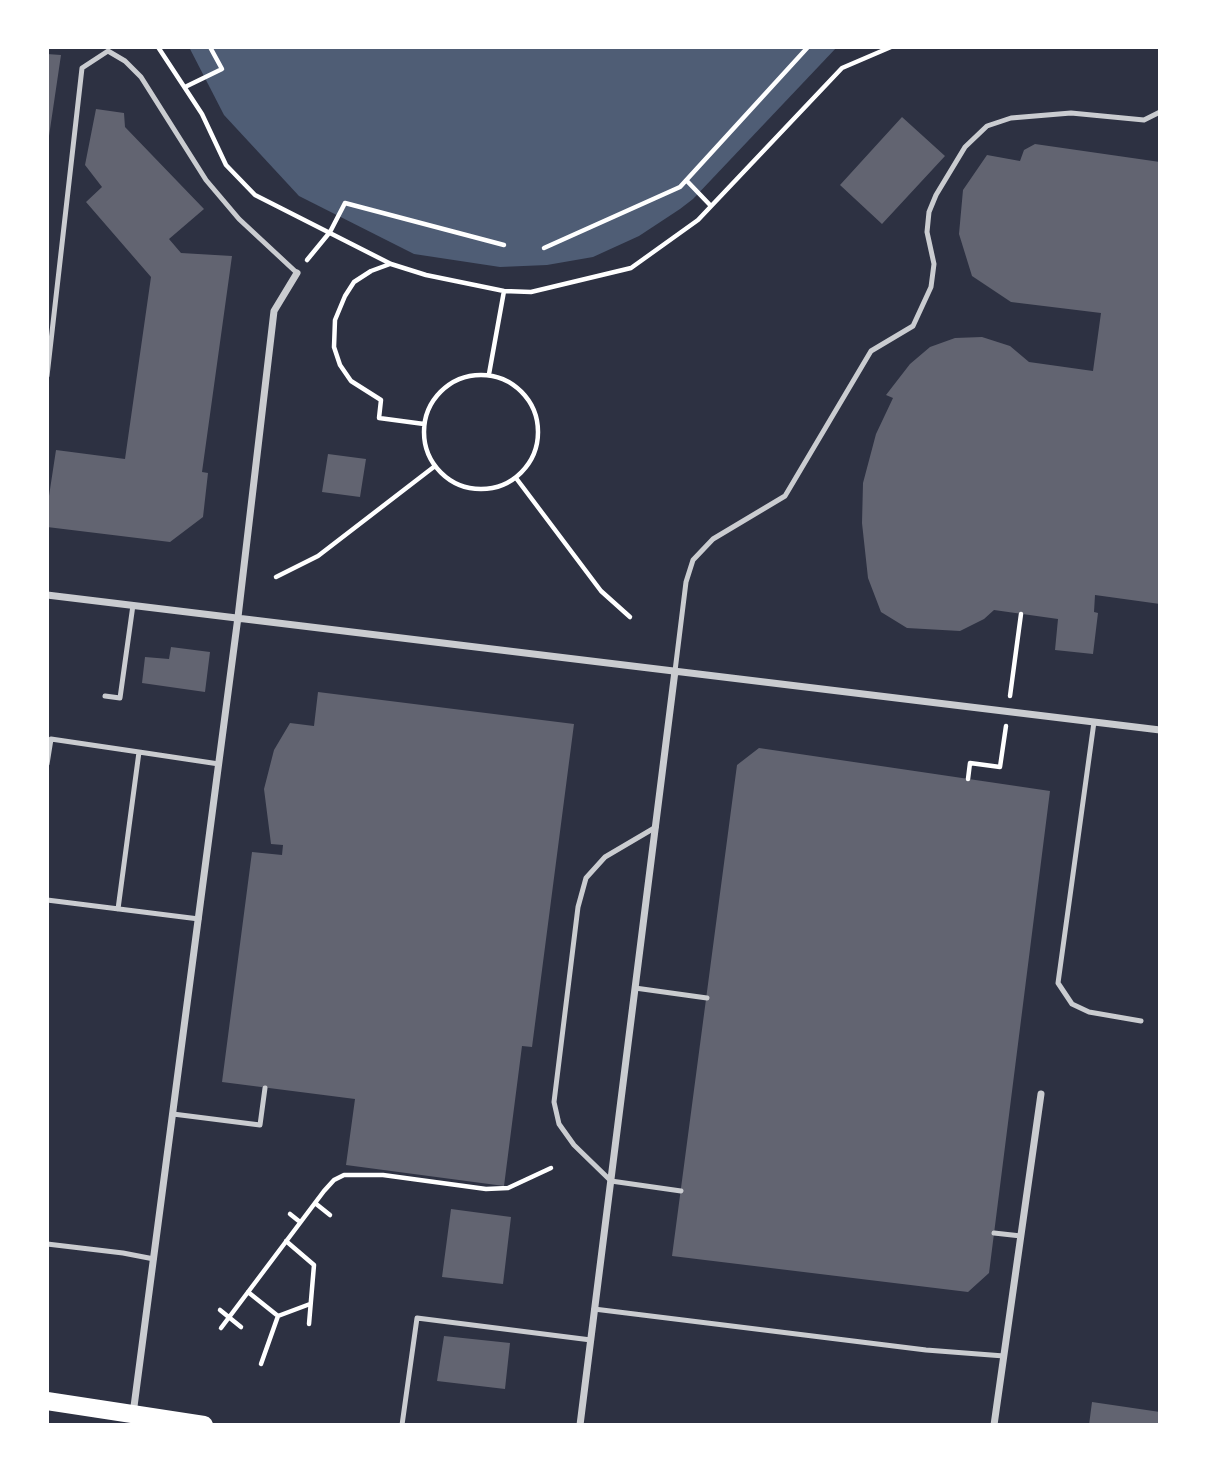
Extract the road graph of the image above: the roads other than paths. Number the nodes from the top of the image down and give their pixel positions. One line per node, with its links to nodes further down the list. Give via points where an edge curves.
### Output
1 (1160, 112): 7 (lane, via 1144,120 1071,113 1012,118 987,126 965,147 929,212 932,287 913,326 871,351 785,496 713,539 693,559)
2 (297, 272): 3 (lane, via 239,219 206,180 141,77 108,51 82,68); 6 (street, via 274,311)
3 (47, 376)
4 (47, 595): 5 (street)
5 (133, 605): 6 (street); 8 (lane, via 120,698)
6 (239, 617): 7 (street); 13 (street)
7 (676, 671): 9 (street); 14 (street)
8 (106, 696)
9 (1094, 722): 10 (street); 20 (lane, via 1058,983 1072,1004 1089,1012)
10 (1160, 730)
11 (139, 752): 12 (lane, via 51,739); 13 (lane); 16 (lane)
12 (47, 764)
13 (219, 764): 17 (street)
14 (656, 827): 18 (street); 24 (lane, via 605,857 586,878 578,907 554,1102 559,1124 574,1145)
15 (47, 900): 16 (lane)
16 (118, 909): 17 (lane)
17 (199, 919): 23 (street)
18 (635, 988): 19 (lane); 24 (street)
19 (706, 998)
20 (1141, 1021)
21 (265, 1087): 23 (lane, via 260,1125)
22 (1041, 1094): 27 (street)
23 (173, 1114): 29 (street)
24 (611, 1181): 25 (lane); 30 (street)
25 (681, 1191)
26 (995, 1233): 27 (lane)
27 (1021, 1236): 32 (street)
28 (47, 1244): 29 (lane)
29 (154, 1259): 34 (street)
30 (594, 1309): 31 (street); 32 (lane)
31 (591, 1340): 36 (lane, via 417,1318); 37 (street)
32 (1004, 1356): 38 (street)
33 (47, 1401): 34 (main road)
34 (133, 1415): 35 (main road)
35 (204, 1425)
36 (402, 1425)
37 (580, 1425)
38 (994, 1425)

